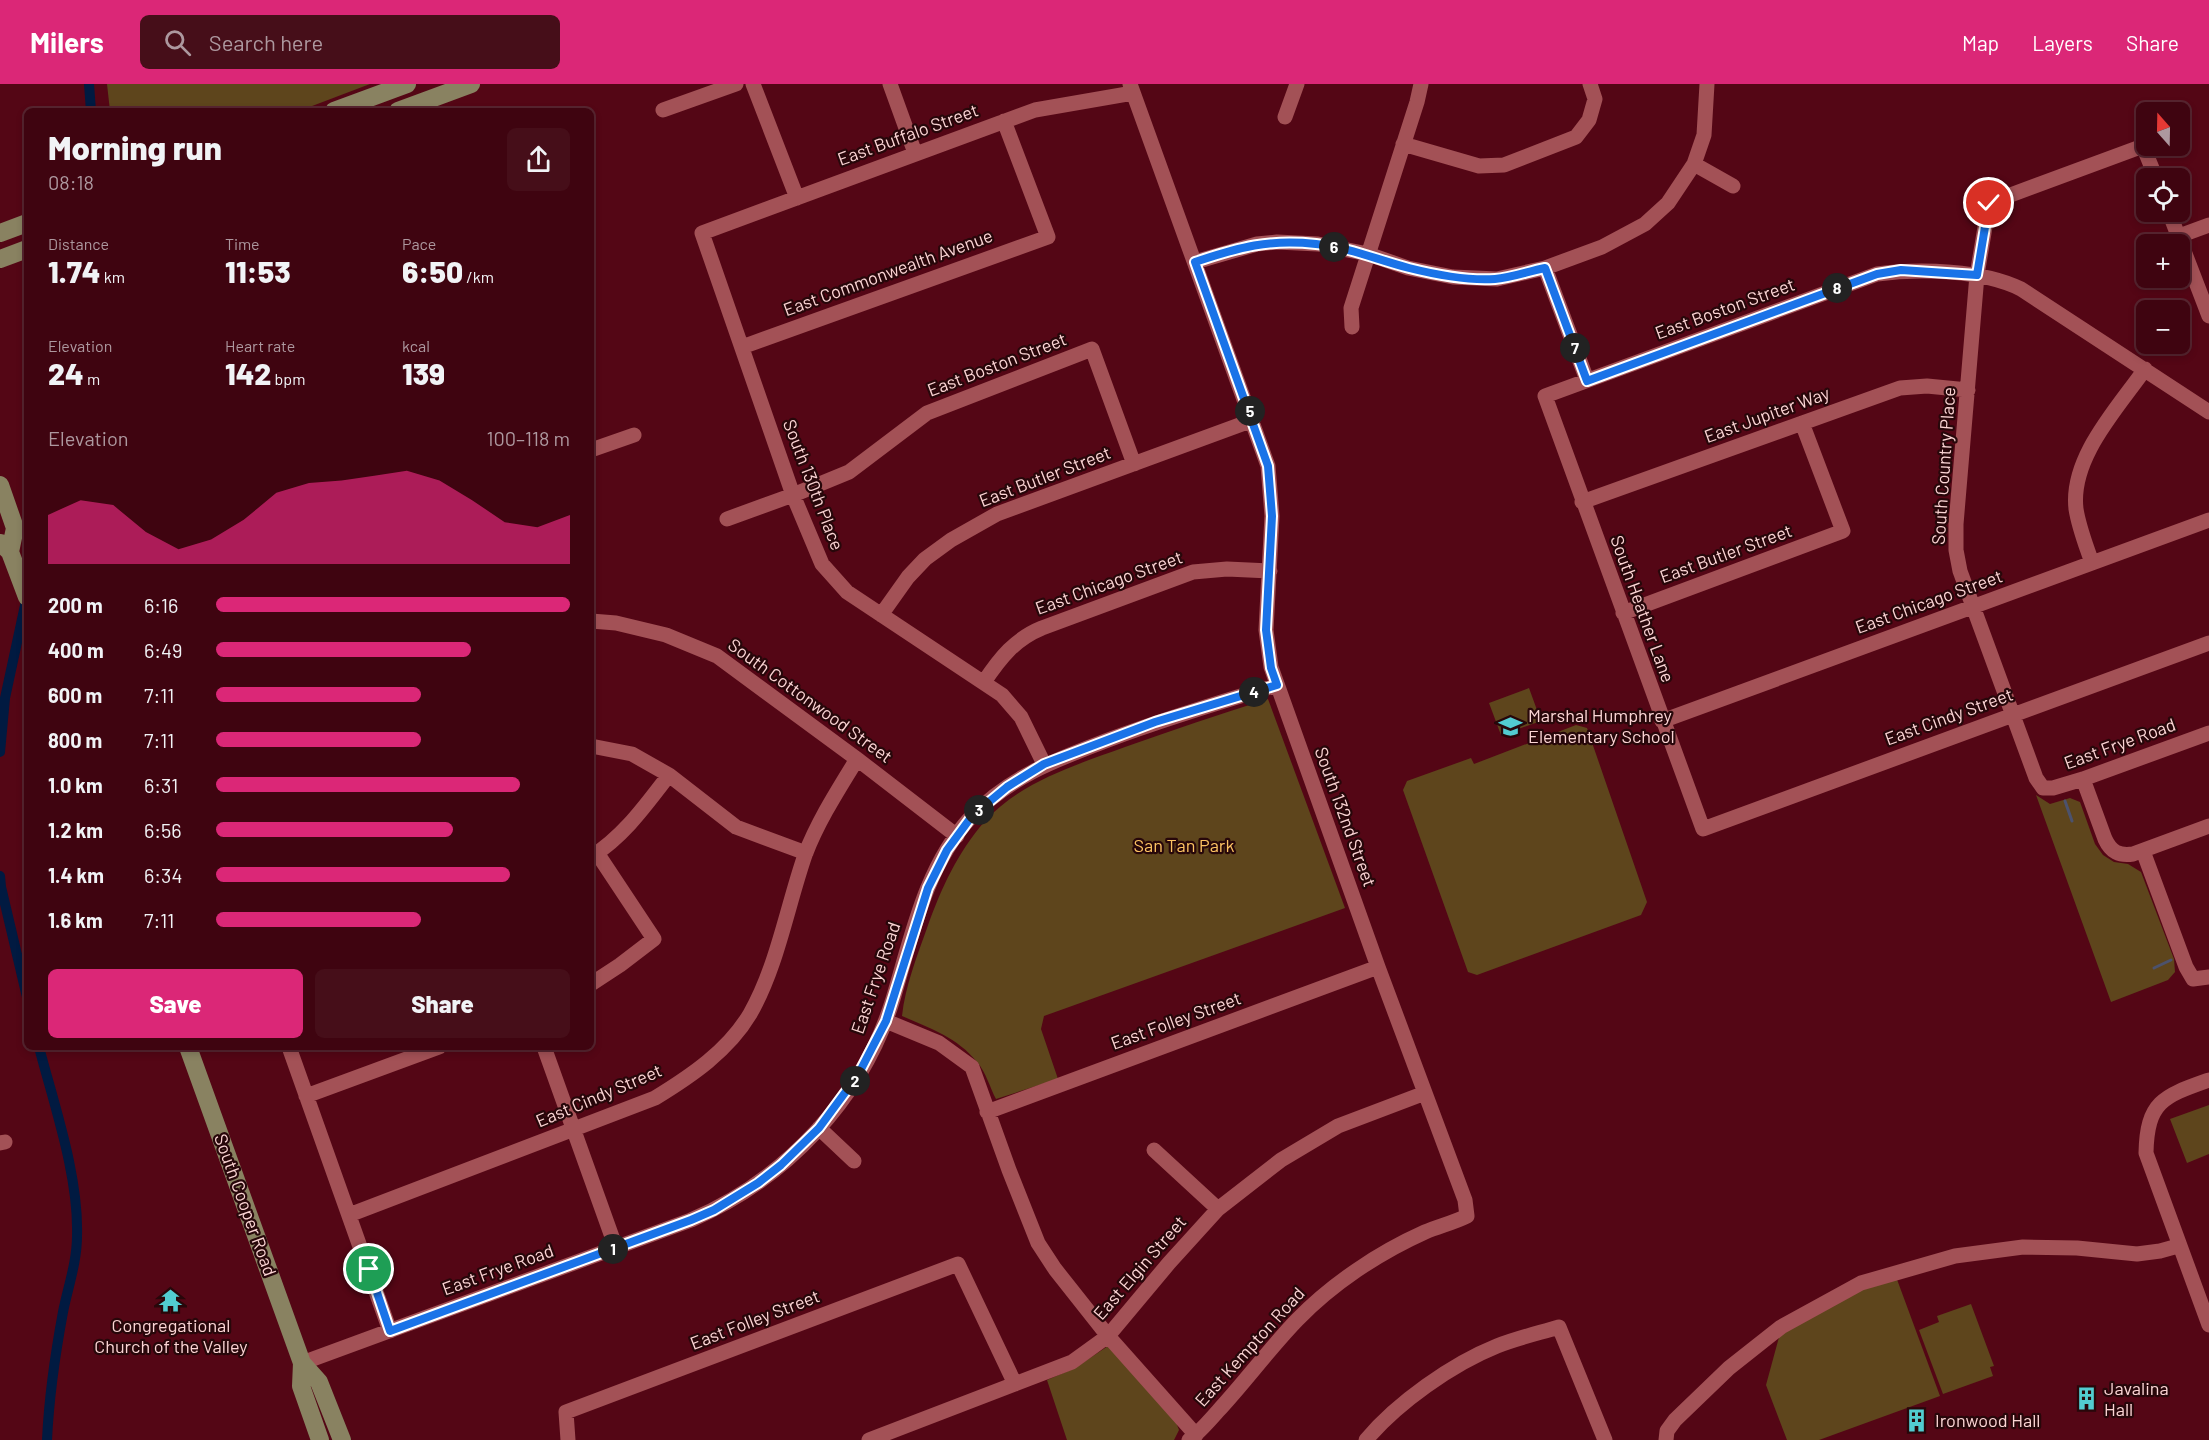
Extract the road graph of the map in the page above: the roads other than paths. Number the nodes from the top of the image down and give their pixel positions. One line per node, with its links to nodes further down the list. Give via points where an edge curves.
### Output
1 (471, 84): 13 (main road)
2 (736, 84): 14 (street)
3 (753, 84): 22 (street)
4 (890, 84): 18 (street)
5 (1297, 84): 15 (street)
6 (1421, 84): 17 (street)
7 (1590, 84): 17 (street, via 1594,99 1589,120 1576,137 1504,165 1479,166)
8 (1707, 84): 19 (street, via 1704,135)
9 (399, 86): 11 (main road); 12 (street)
10 (1132, 89): 16 (street, East Buffalo Street, via 1035,110); 31 (street, South 132nd Street)
11 (341, 108)
12 (402, 108)
13 (407, 108)
14 (663, 110)
15 (1285, 117)
16 (1004, 121): 18 (street, East Buffalo Street); 37 (street, East Commonwealth Avenue, via 1048,237)
17 (1403, 144): 29 (street)
18 (915, 153): 22 (street, East Buffalo Street)
19 (1694, 164): 21 (street); 33 (street, via 1668,203 1645,224 1602,247)
20 (2152, 168): 34 (street, via 2143,146 1989,203)
21 (1733, 186)
22 (797, 198): 26 (street, East Buffalo Street)
23 (24, 224): 25 (main road)
24 (2209, 225): 27 (street)
25 (0, 233)
26 (702, 233): 37 (street, South 130th Place)
27 (2184, 234)
28 (24, 250): 30 (main road)
29 (1368, 254): 31 (street, via 1318,244 1277,242); 33 (street, via 1408,268 1453,277 1497,279); 36 (street, via 1351,308)
30 (0, 259)
31 (1195, 262): 42 (street, South 132nd Street)
32 (2190, 265): 35 (street)
33 (1545, 268): 39 (street)
34 (1977, 275): 38 (street, East Boston Street, via 2021,289); 39 (street, East Boston Street, via 1901,270 1877,274); 40 (street, South Country Place)
35 (2209, 316)
36 (1352, 327)
37 (742, 347): 48 (street, South 130th Place)
38 (2145, 369): 41 (street, East Boston Street); 53 (street, via 2089,450 2078,481 2076,507)
39 (1587, 381): 49 (street, East Boston Street, via 1545,396)
40 (1968, 390): 43 (street, East Jupiter Way, via 1900,388); 56 (street, South Country Place, via 1956,550)
41 (2209, 412)
42 (1253, 420): 46 (street, East Butler Street); 54 (street, South 132nd Street, via 1268,466 1272,516)
43 (1802, 423): 49 (street, East Jupiter Way); 57 (street, East Butler Street, via 1843,531)
44 (634, 435): 45 (street)
45 (594, 449)
46 (1134, 464): 48 (street, East Boston Street, via 1092,349 927,413 849,472); 58 (street, East Butler Street, via 997,514 959,535 925,559)
47 (0, 485): 52 (main road, via 15,528)
48 (793, 495): 50 (street, East Boston Street); 58 (street, South 130th Place, via 822,564 847,592)
49 (1582, 502): 57 (street, South Heather Lane)
50 (727, 519)
51 (2209, 520): 53 (street, East Chicago Street)
52 (5, 547): 55 (main road)
53 (2092, 563): 56 (street, East Chicago Street)
54 (1270, 571): 61 (street, East Chicago Street, via 1227,569 1193,573 1042,627 1012,645); 62 (street, South 132nd Street, via 1266,630)
55 (24, 590)
56 (1973, 606): 63 (street, South Country Place); 64 (street, East Chicago Street)
57 (1623, 613): 64 (street, South Heather Lane)
58 (881, 615): 61 (street, South 130th Place)
59 (594, 621): 67 (street, South Cottonwood Street, via 666,634 717,656)
60 (2209, 643): 63 (street, East Cindy Street)
61 (984, 682): 68 (street, South 130th Place, via 1021,717)
62 (1277, 685): 68 (street, East Frye Road, via 1155,722); 78 (street, South 132nd Street)
63 (2013, 714): 71 (street, South Country Place); 73 (street, East Cindy Street)
64 (1662, 721): 73 (street, South Heather Lane)
65 (2209, 733): 70 (street, East Frye Road)
66 (594, 747): 69 (street, via 632,754)
67 (857, 759): 74 (street, South Cottonwood Street); 76 (street, East Cindy Street, via 828,805)
68 (1044, 764): 74 (street, East Frye Road, via 993,798)
69 (669, 775): 76 (street, via 736,827); 77 (street, via 632,824)
70 (2083, 779): 71 (street, East Frye Road); 75 (street, via 2109,847 2124,855)
71 (2043, 788)
72 (2209, 826): 75 (street)
73 (1703, 829)
74 (957, 836): 81 (street, East Frye Road, via 928,888)
75 (2143, 851): 79 (street, via 2186,967 2193,979)
76 (806, 853): 91 (street, East Cindy Street, via 764,987 749,1016 724,1047 692,1075 655,1098)
77 (594, 855): 80 (street, via 654,939)
78 (1378, 967): 87 (street, South 132nd Street); 89 (street, East Folley Street)
79 (2209, 977)
80 (594, 982)
81 (886, 1021): 89 (street, via 939,1043 972,1067); 90 (street, East Frye Road, via 855,1081)
82 (189, 1050): 102 (main road, South Cooper Road)
83 (290, 1050): 88 (street)
84 (431, 1050): 88 (street)
85 (545, 1050): 91 (street)
86 (2209, 1080): 97 (street, via 2165,1098 2153,1112 2146,1133 2146,1153)
87 (1425, 1093): 94 (street, East Elgin Street, via 1338,1126 1281,1160); 96 (street, South 132nd Street, via 1465,1200)
88 (306, 1096): 95 (street)
89 (987, 1112): 101 (street, via 1038,1243)
90 (819, 1128): 93 (street); 98 (street, East Frye Road, via 781,1165 741,1195 714,1210)
91 (574, 1130): 95 (street, East Cindy Street); 98 (street)
92 (1154, 1150): 94 (street)
93 (854, 1161)
94 (1218, 1209): 101 (street, East Elgin Street)
95 (349, 1215): 100 (street)
96 (1467, 1216): 104 (street, East Kempton Road, via 1425,1232 1350,1274 1328,1291 1296,1321)
97 (2178, 1246): 99 (street); 111 (street, via 2137,1254 2077,1248 2012,1248 1955,1256 1861,1283 1782,1326 1729,1368 1675,1420)
98 (616, 1248): 100 (street, East Frye Road)
99 (2209, 1325)
100 (390, 1331): 102 (street, East Frye Road)
101 (1108, 1336): 103 (street, East Elgin Street, via 1072,1362); 104 (street)
102 (302, 1362): 105 (main road, South Cooper Road, via 319,1382); 106 (main road, South Cooper Road, via 301,1386)
103 (1015, 1384): 107 (street, East Folley Street, via 958,1264 566,1412); 108 (street, East Elgin Street)
104 (1193, 1438)
105 (339, 1439)
106 (320, 1440)
107 (568, 1440)
108 (869, 1440)
109 (1366, 1440): 110 (street, via 1402,1403 1453,1370 1497,1346 1559,1327)
110 (1605, 1440)
111 (1666, 1440)

